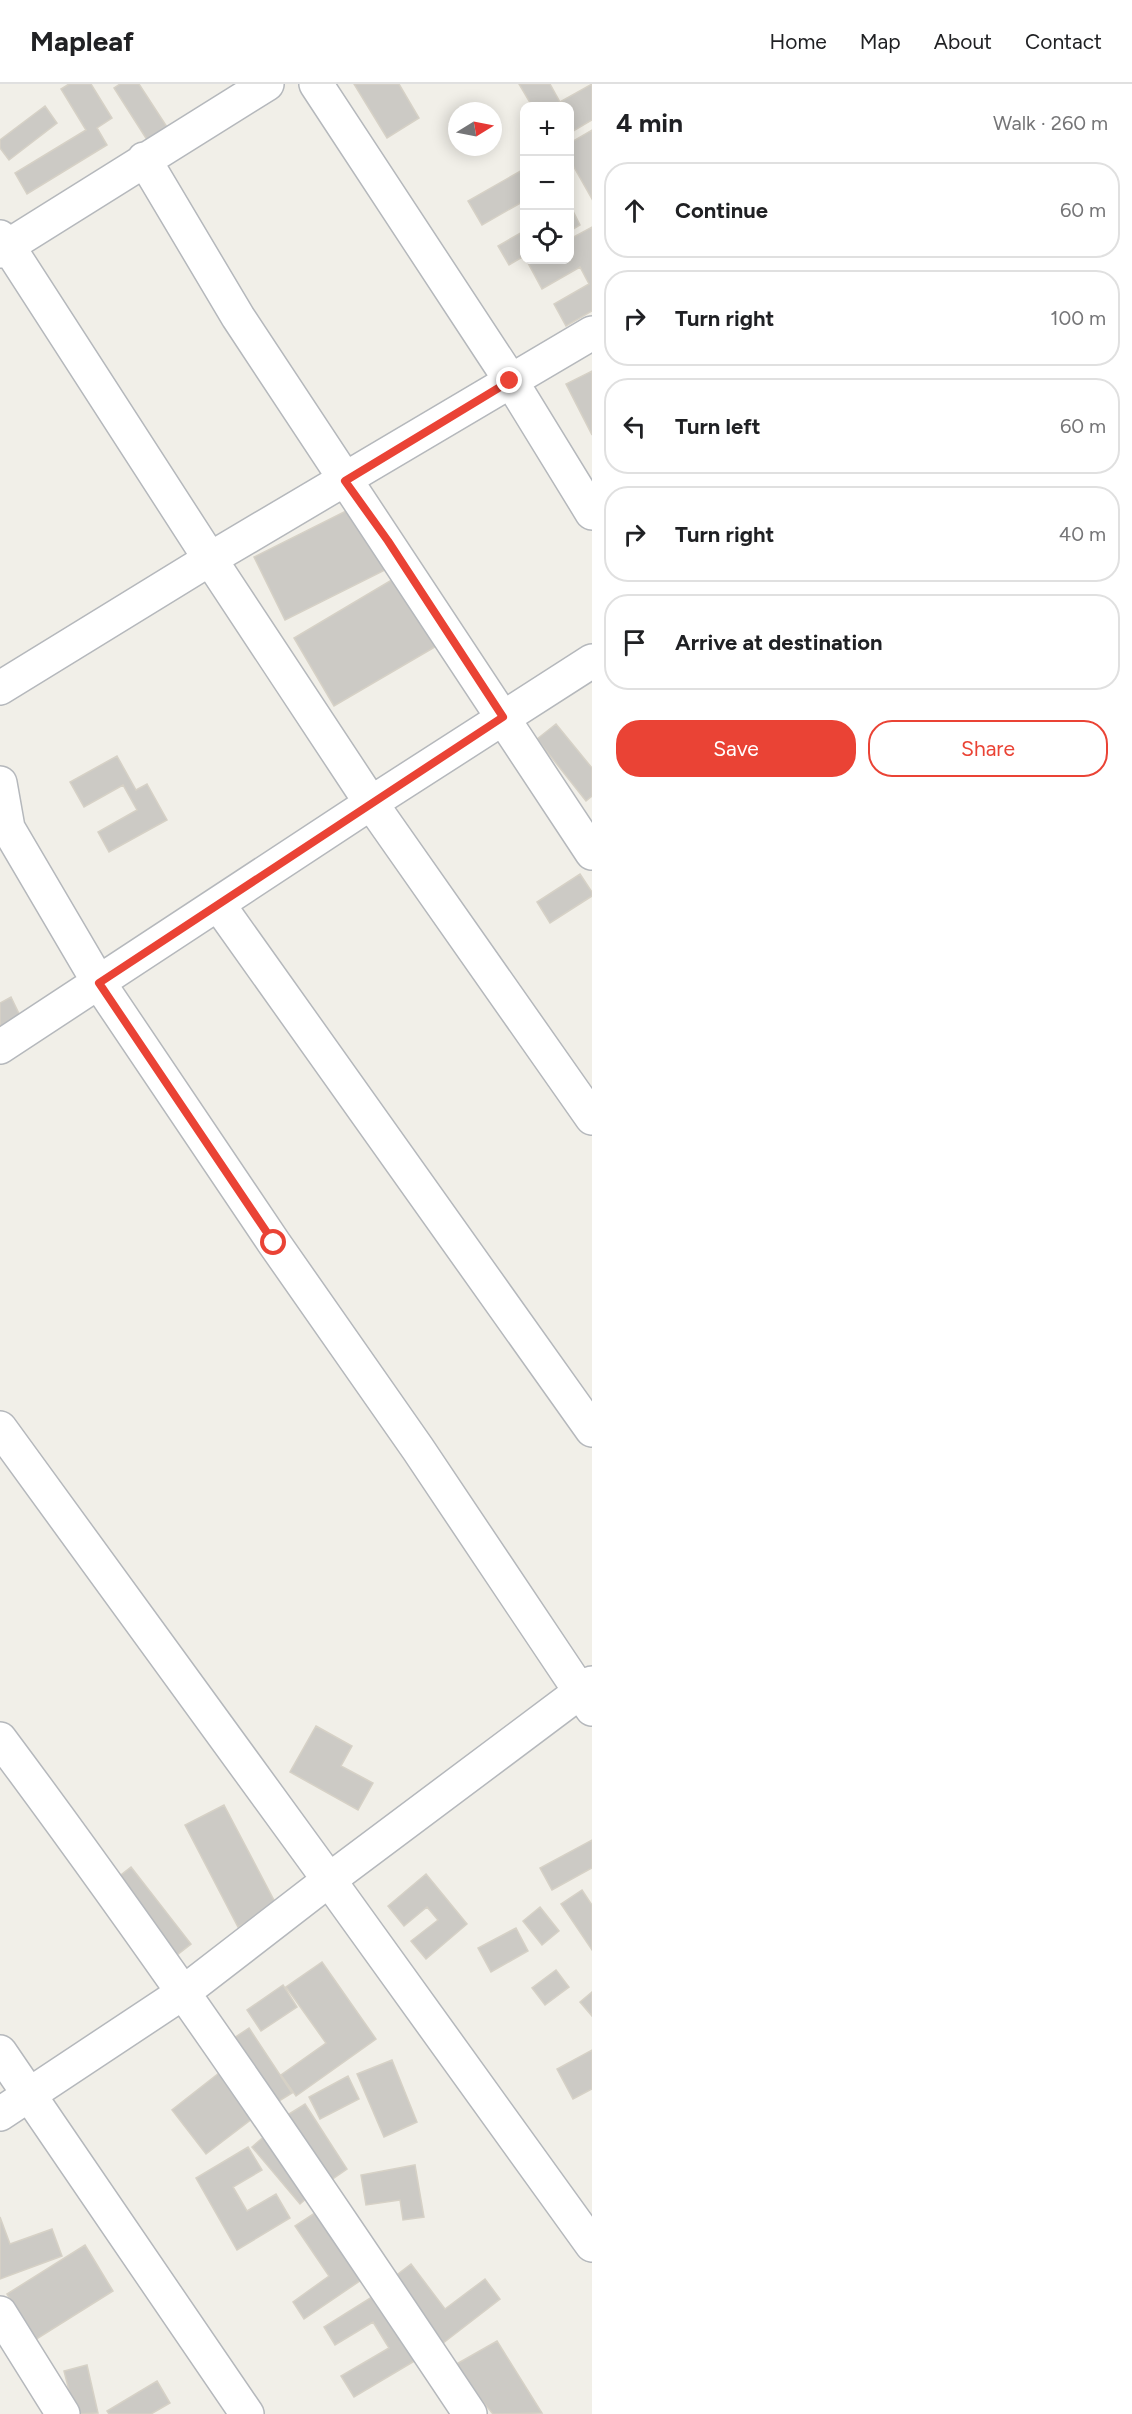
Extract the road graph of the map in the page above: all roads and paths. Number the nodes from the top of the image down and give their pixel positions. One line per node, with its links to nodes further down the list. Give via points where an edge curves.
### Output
1 (267, 84): 3 (street)
2 (316, 84): 6 (street)
3 (144, 159): 4 (street); 7 (street, via 238,317)
4 (3, 245): 9 (street)
5 (592, 333): 6 (street)
6 (510, 381): 7 (street); 8 (street)
7 (345, 481): 9 (street); 12 (street)
8 (592, 513)
9 (210, 559): 11 (street); 14 (street)
10 (592, 661): 12 (street)
11 (0, 688)
12 (503, 717): 14 (street); 16 (street)
13 (0, 783): 15 (street)
14 (370, 803): 17 (street); 20 (street)
15 (4, 826): 18 (street)
16 (592, 853)
17 (218, 904): 18 (street); 22 (street)
18 (99, 983): 19 (street); 23 (street)
19 (0, 1047)
20 (592, 1118)
21 (0, 1428): 25 (street)
22 (592, 1430)
23 (588, 1695): 25 (street)
24 (0, 1739): 26 (street)
25 (329, 1880): 26 (street); 30 (street)
26 (184, 1992): 28 (street); 34 (street)
27 (0, 2052): 28 (street)
28 (30, 2094): 29 (street); 33 (street)
29 (0, 2114)
30 (592, 2245)
31 (0, 2313): 32 (street)
32 (63, 2414)
33 (247, 2414)
34 (470, 2414)

